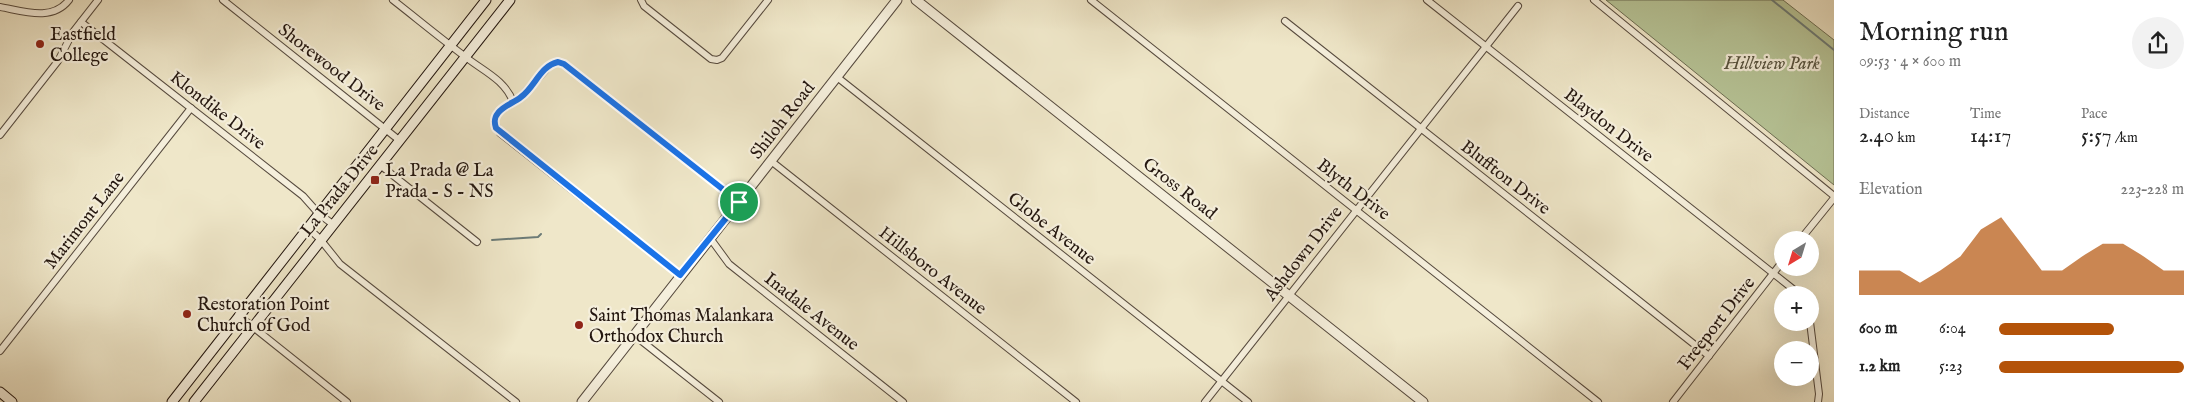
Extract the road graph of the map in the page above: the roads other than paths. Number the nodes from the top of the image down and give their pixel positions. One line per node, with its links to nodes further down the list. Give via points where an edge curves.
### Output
1 (69, 0): 15 (street, via 52,12 38,14)
2 (98, 0): 17 (street)
3 (223, 0): 25 (street, Shorewood Drive)
4 (392, 0): 18 (street)
5 (486, 0): 18 (street, La Prada Drive)
6 (510, 0): 20 (street, La Prada Drive)
7 (641, 0): 8 (street, via 644,6 711,59 717,60 722,58)
8 (768, 0)
9 (897, 0): 21 (street, Shiloh Road)
10 (916, 0): 44 (street, Gross Road)
11 (1091, 0): 32 (street, Blyth Drive)
12 (1427, 0): 19 (street, Blaydon Drive)
13 (1594, 0): 30 (street)
14 (1518, 6): 19 (street, Ashdown Drive)
15 (0, 7)
16 (1285, 21): 24 (street, Bluffton Drive)
17 (81, 22): 23 (street, Klondike Drive); 26 (street, via 58,61)
18 (451, 46): 20 (street); 25 (street, La Prada Drive)
19 (1486, 47): 24 (street, Ashdown Drive); 40 (street, Blaydon Drive)
20 (466, 57): 22 (street, via 500,83); 27 (street, La Prada Drive)
21 (837, 77): 28 (street, Shiloh Road); 51 (street, Globe Avenue)
22 (513, 102): 31 (street, via 551,64 564,64); 41 (street, via 495,116 494,122 500,133)
23 (191, 108): 33 (street, Klondike Drive, via 303,196); 49 (street, Marimont Lane)
24 (1421, 128): 32 (street, Ashdown Drive); 50 (street, Bluffton Drive)
25 (386, 129): 27 (street, Shorewood Drive); 33 (street, La Prada Drive)
26 (0, 135)
27 (399, 140): 29 (street, La Prada Drive)
28 (771, 162): 31 (street, Shiloh Road); 61 (street, Hillsboro Avenue)
29 (380, 165): 34 (street, La Prada Drive); 39 (street)
30 (1834, 197): 36 (street)
31 (739, 202): 37 (street, Shiloh Road)
32 (1356, 210): 44 (street, Ashdown Drive); 65 (street, Blyth Drive)
33 (319, 214): 34 (street, Klondike Drive); 35 (street, La Prada Drive)
34 (334, 225): 38 (street, La Prada Drive)
35 (308, 228): 38 (street); 45 (street, La Prada Drive)
36 (1807, 231)
37 (710, 238): 41 (street, Shiloh Road); 60 (street, Inadale Avenue, via 728,264)
38 (320, 239): 46 (street, La Prada Drive); 57 (street, via 340,264)
39 (477, 242)
40 (1774, 274): 50 (street, Freeport Drive)
41 (680, 275): 48 (street, Shiloh Road)
42 (1777, 276): 43 (street, Blaydon Drive)
43 (1789, 286)
44 (1289, 296): 51 (street, Ashdown Drive); 64 (street, Gross Road)
45 (238, 316): 46 (street); 53 (street, La Prada Drive)
46 (252, 327): 55 (street, La Prada Drive); 56 (street)
47 (1811, 331): 67 (street)
48 (634, 335): 58 (street, Shiloh Road); 59 (street)
49 (0, 351)
50 (1708, 356): 66 (street, Freeport Drive)
51 (1221, 381): 62 (street, Ashdown Drive); 63 (street, Globe Avenue)
52 (0, 392): 54 (street)
53 (174, 401)
54 (12, 402)
55 (194, 402)
56 (348, 402)
57 (516, 402)
58 (582, 402)
59 (719, 402)
60 (903, 402)
61 (1076, 402)
62 (1205, 402)
63 (1248, 402)
64 (1423, 402)
65 (1598, 402)
66 (1673, 402)
67 (1818, 402)

